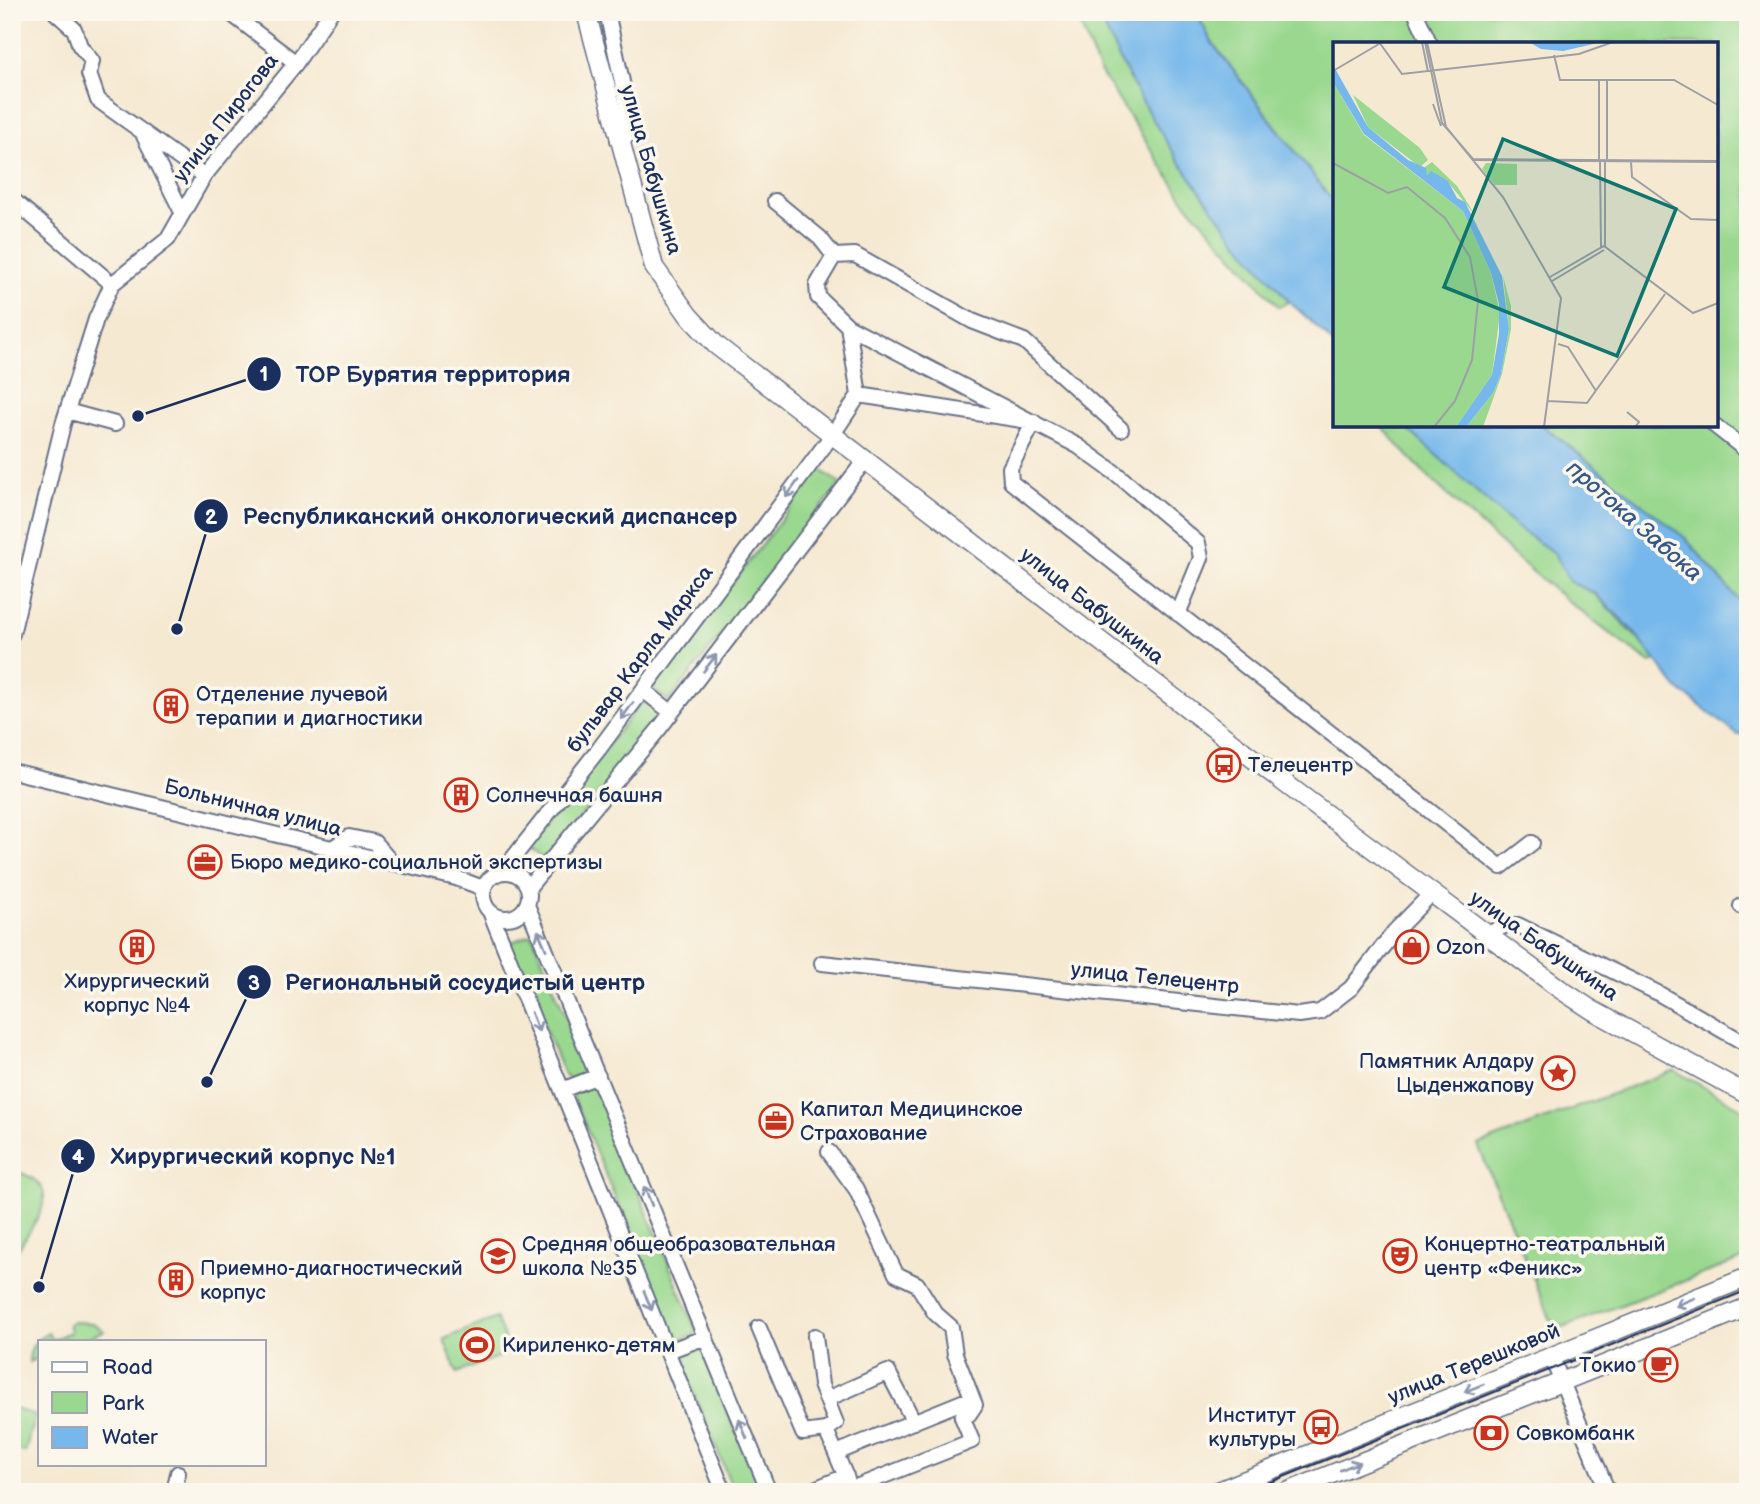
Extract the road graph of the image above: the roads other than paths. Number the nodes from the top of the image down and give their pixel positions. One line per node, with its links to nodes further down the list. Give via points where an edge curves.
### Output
1 (55, 12): 9 (street, via 74,29 92,61 89,75 98,100)
2 (229, 12): 8 (street)
3 (331, 12): 8 (street, улица Пирогова)
4 (586, 12): 10 (main road, улица Бабушкина)
5 (607, 12): 10 (street, via 633,132)
6 (1415, 12): 7 (street)
7 (1429, 42)
8 (296, 63): 11 (street, улица Пирогова)
9 (144, 135): 11 (street); 14 (street)
10 (618, 140): 24 (main road, улица Бабушкина, via 647,246 664,285 716,345)
11 (204, 176): 14 (street, улица Пирогова)
12 (12, 199): 16 (street)
13 (775, 201): 15 (street, via 820,238)
14 (182, 212): 16 (street, улица Пирогова, via 167,239)
15 (834, 256): 17 (street, via 817,285 818,297); 23 (street, via 855,255 972,321 1024,341)
16 (112, 285): 19 (street, улица Пирогова, via 96,319)
17 (848, 326): 18 (street); 20 (street)
18 (859, 395): 20 (street); 24 (street, бульвар Карла Маркса)
19 (67, 411): 21 (street); 28 (street, улица Пирогова)
20 (1034, 422): 27 (street, via 1010,468 1011,482); 27 (street, via 1118,475 1198,543 1201,558)
21 (115, 424)
22 (1717, 427): 25 (street)
23 (1121, 429)
24 (833, 434): 26 (main road, улица Бабушкина); 29 (street, бульвар Карла Маркса, one-way to 29)
25 (1748, 452)
26 (866, 459): 30 (street, one-way to 26); 36 (main road, улица Бабушкина)
27 (1178, 614): 32 (street, via 1501,867)
28 (12, 634)
29 (643, 690): 30 (street); 33 (street, бульвар Карла Маркса, one-way to 33)
30 (671, 712): 35 (street)
31 (12, 771): 34 (street, Больничная улица, via 331,849 349,837 374,842 392,863)
32 (1532, 843)
33 (502, 872): 34 (street, via 490,877); 35 (street, via 521,877)
34 (483, 888): 38 (street, via 483,902)
35 (528, 888): 37 (street)
36 (1431, 894): 39 (main road, улица Бабушкина); 40 (street, улица Телецентр, via 1350,988 1320,1012 1299,1015)
37 (527, 905): 38 (street, via 510,918); 42 (street, one-way to 37)
38 (491, 914): 43 (street, one-way to 43)
39 (1488, 934): 41 (street, via 1518,925 1656,992); 44 (main road, улица Бабушкина, via 1592,1010)
40 (822, 963)
41 (1748, 1045)
42 (598, 1076): 43 (street); 49 (street, one-way to 42)
43 (562, 1090): 51 (street, one-way to 51)
44 (1748, 1095)
45 (830, 1152): 55 (street, via 856,1189 895,1274 917,1284 934,1313 951,1327 955,1354 975,1405 969,1414)
46 (1748, 1277): 52 (main road, улица Терешковой, one-way to 52)
47 (1748, 1307): 53 (main road)
48 (760, 1328): 57 (street, via 803,1433)
49 (706, 1336): 51 (street); 63 (street, one-way to 49)
50 (815, 1336): 54 (street)
51 (668, 1351): 62 (street)
52 (1551, 1356): 53 (street); 65 (main road, улица Терешковой, one-way to 65)
53 (1562, 1380): 66 (main road, one-way to 53); 67 (street)
54 (827, 1399): 56 (street, via 888,1372); 57 (street, via 836,1423)
55 (959, 1411): 56 (street); 60 (street, via 972,1441 851,1489)
56 (914, 1422): 58 (street)
57 (826, 1430): 58 (street)
58 (836, 1453): 60 (street)
59 (178, 1473): 61 (street)
60 (846, 1476): 64 (street)
61 (174, 1492)
62 (724, 1492)
63 (769, 1492)
64 (807, 1492)
65 (1216, 1492)
66 (1287, 1492)
67 (1608, 1492)

